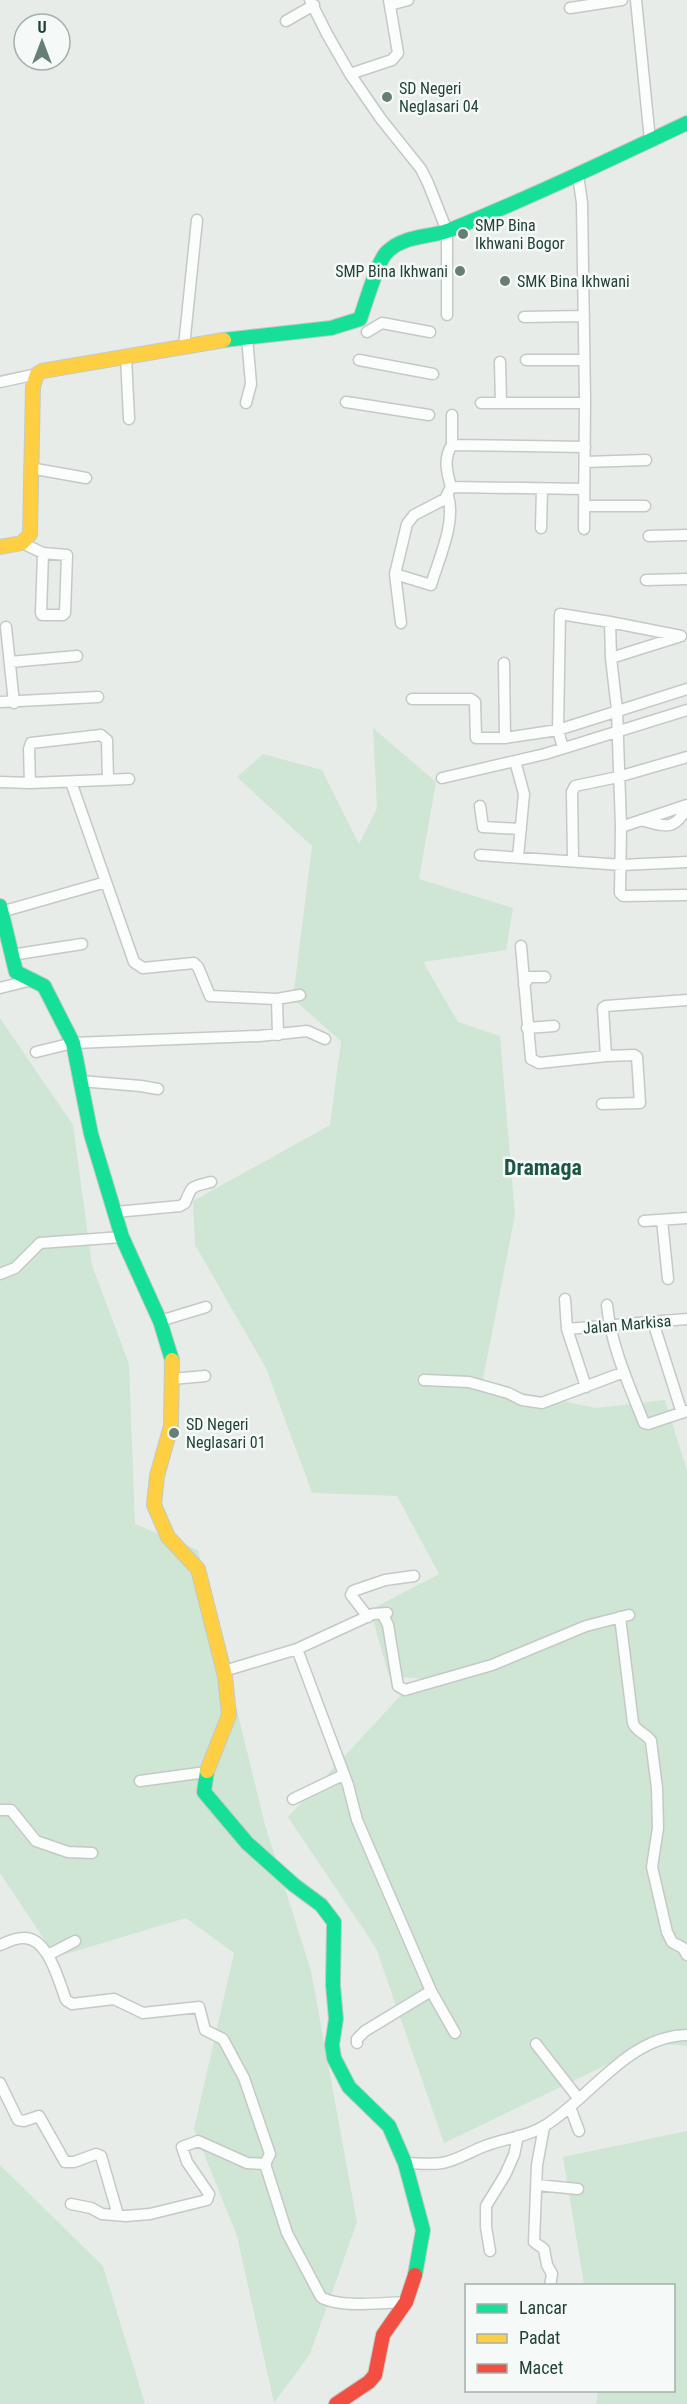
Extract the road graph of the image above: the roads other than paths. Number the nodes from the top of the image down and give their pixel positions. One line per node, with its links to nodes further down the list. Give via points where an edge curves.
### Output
1 (408, 0): 4 (street)
2 (622, 0): 6 (street)
3 (636, 0): 10 (street)
4 (389, 2): 8 (street, via 398,48 396,56)
5 (312, 3): 7 (street); 8 (street)
6 (570, 8)
7 (286, 21)
8 (350, 74): 13 (street, via 421,169)
9 (687, 123): 10 (street)
10 (650, 140): 11 (street)
11 (578, 175): 13 (street); 15 (street)
12 (197, 220): 20 (street)
13 (447, 231): 14 (street); 19 (street, via 402,241 384,254 360,319 354,323)
14 (447, 315)
15 (584, 316): 16 (street); 24 (street)
16 (524, 317)
17 (367, 332): 18 (street, via 382,323)
18 (430, 332)
19 (247, 337): 20 (street); 30 (street, via 251,384)
20 (184, 346): 21 (street)
21 (126, 356): 26 (street); 36 (street)
22 (359, 360): 27 (street)
23 (526, 360): 24 (street)
24 (584, 360): 33 (street)
25 (500, 362): 32 (street)
26 (37, 374): 28 (street); 41 (street, via 33,387)
27 (433, 374)
28 (0, 382)
29 (346, 402): 35 (street)
30 (246, 403)
31 (481, 403): 32 (street)
32 (501, 403): 33 (street)
33 (585, 403): 38 (street)
34 (452, 415): 37 (street)
35 (429, 416)
36 (129, 419)
37 (452, 445): 38 (street); 45 (street, via 447,453)
38 (585, 447): 40 (street)
39 (646, 460): 40 (street)
40 (585, 462): 44 (street)
41 (30, 468): 42 (street); 52 (street, via 31,530)
42 (86, 477)
43 (542, 489): 44 (street); 45 (street); 48 (street)
44 (584, 489): 46 (street)
45 (450, 492): 55 (street, via 410,518); 55 (street, via 448,526 430,585)
46 (584, 506): 47 (street); 49 (street)
47 (645, 506)
48 (541, 528)
49 (584, 529)
50 (687, 535): 51 (street)
51 (649, 536)
52 (22, 543): 53 (street); 54 (street)
53 (0, 547)
54 (43, 553): 54 (street, via 41,613 63,615 67,555)
55 (395, 574): 59 (street)
56 (687, 579): 57 (street)
57 (646, 580)
58 (610, 622): 61 (street); 63 (street); 73 (street, via 559,615)
59 (401, 623)
60 (6, 627): 64 (street)
61 (684, 635): 63 (street)
62 (77, 656): 64 (street)
63 (611, 658): 71 (street)
64 (10, 662): 70 (street)
65 (504, 663): 75 (street)
66 (687, 689): 71 (street)
67 (98, 697): 70 (street)
68 (412, 699): 75 (street, via 471,699 475,702 476,738)
69 (0, 702): 70 (street)
70 (14, 703)
71 (617, 710): 73 (street); 74 (street)
72 (687, 710): 74 (street)
73 (558, 730): 75 (street); 76 (street)
74 (617, 732): 76 (street); 79 (street)
75 (505, 738)
76 (563, 748): 78 (street)
77 (687, 757): 79 (street)
78 (515, 761): 80 (street); 89 (street, via 524,794)
79 (618, 777): 88 (street); 92 (street, via 573,788)
80 (442, 778)
81 (129, 779): 82 (street)
82 (108, 780): 84 (street); 85 (street, via 107,740 101,735 34,742 29,749)
83 (0, 782): 85 (street)
84 (71, 782): 85 (street); 95 (street)
85 (30, 783)
86 (480, 806): 89 (street, via 483,827)
87 (687, 807): 88 (street)
88 (621, 827): 94 (street)
89 (521, 829): 91 (street)
90 (480, 855): 91 (street)
91 (518, 858): 92 (street)
92 (573, 861): 94 (street)
93 (687, 862): 94 (street)
94 (622, 865): 96 (street, via 623,896)
95 (106, 882): 97 (street); 106 (street, via 131,957 140,967 194,963 210,996)
96 (687, 895)
97 (1, 909): 100 (street)
98 (82, 945): 100 (street)
99 (521, 946): 103 (street)
100 (11, 955): 102 (street, via 16,972)
101 (545, 977): 103 (street, via 529,977)
102 (33, 980): 104 (street); 112 (street, via 44,986)
103 (524, 985): 109 (street)
104 (0, 988)
105 (300, 995): 106 (street)
106 (277, 999): 110 (street)
107 (687, 1000): 114 (street, via 606,1006)
108 (554, 1026): 109 (street)
109 (527, 1028): 114 (street, via 530,1056 535,1063)
110 (278, 1035): 111 (street, via 307,1031); 112 (street)
111 (325, 1039)
112 (73, 1043): 113 (street); 115 (street)
113 (36, 1052)
114 (606, 1056): 117 (street, via 637,1056 640,1103)
115 (80, 1081): 116 (street); 119 (street, via 91,1134)
116 (158, 1089)
117 (602, 1104)
118 (211, 1182): 119 (street, via 192,1187 180,1206)
119 (116, 1212): 123 (street)
120 (687, 1218): 121 (street)
121 (662, 1220): 122 (street); 125 (street)
122 (644, 1221)
123 (122, 1237): 124 (street, via 40,1243 15,1268); 130 (street)
124 (0, 1274)
125 (668, 1279)
126 (565, 1299): 133 (street)
127 (606, 1305): 132 (street)
128 (206, 1307): 130 (street)
129 (687, 1319): 131 (street, Jalan Markisa)
130 (160, 1320): 136 (street, via 172,1357)
131 (653, 1322): 132 (street, Jalan Markisa); 139 (street)
132 (609, 1325): 133 (street, Jalan Markisa); 134 (street)
133 (567, 1329): 138 (street)
134 (624, 1372): 138 (street); 139 (street, via 644,1423)
135 (205, 1376): 136 (street)
136 (172, 1379): 143 (street, via 171,1426 157,1476 154,1504 168,1537 198,1569)
137 (424, 1380): 138 (street, via 469,1382 535,1403)
138 (586, 1387)
139 (684, 1412)
140 (414, 1576): 141 (street, via 385,1580 353,1591 354,1602)
141 (368, 1617): 142 (street); 153 (street, via 385,1614 398,1686 411,1690 625,1616 633,1723 651,1741 657,1788 658,1828 652,1867 667,1932)
142 (297, 1649): 143 (street); 145 (street)
143 (224, 1671): 144 (street, via 229,1715)
144 (206, 1772): 146 (street); 165 (street, via 204,1792 213,1804 247,1843 321,1905 334,1922 334,2058 349,2086 389,2126)
145 (343, 1776): 147 (street); 154 (street, via 357,1820)
146 (140, 1781)
147 (293, 1798)
148 (0, 1810): 149 (street, via 11,1810 36,1841 68,1852)
149 (92, 1853)
150 (75, 1941): 152 (street)
151 (0, 1945): 152 (street, via 27,1938 37,1942)
152 (48, 1955): 166 (street, via 66,2000 72,2004 114,1999 143,2013 199,2007 205,2030 223,2040 244,2078 270,2154)
153 (687, 1955)
154 (431, 1991): 155 (street); 157 (street, via 365,2031)
155 (455, 2033)
156 (687, 2035): 160 (street, via 669,2037 628,2056)
157 (357, 2043)
158 (536, 2044): 160 (street)
159 (0, 2083): 170 (street, via 18,2120 39,2116 65,2162 101,2156)
160 (578, 2098): 161 (street)
161 (570, 2107): 162 (street); 163 (street)
162 (544, 2127): 164 (street); 167 (street)
163 (579, 2131)
164 (518, 2136): 165 (street, via 443,2163); 171 (street, via 505,2175 486,2206)
165 (405, 2163): 173 (street, via 423,2230 415,2277)
166 (266, 2164): 170 (street, via 247,2163 198,2141 184,2145 187,2162 209,2194 207,2200 150,2214); 173 (street, via 287,2233 321,2297 347,2302)
167 (537, 2185): 168 (street); 172 (street, via 534,2242 544,2249 552,2274)
168 (578, 2190)
169 (71, 2204): 170 (street)
170 (118, 2216)
171 (490, 2251)
172 (550, 2284)
173 (405, 2301): 174 (street, via 383,2335 373,2379)
174 (336, 2404)

